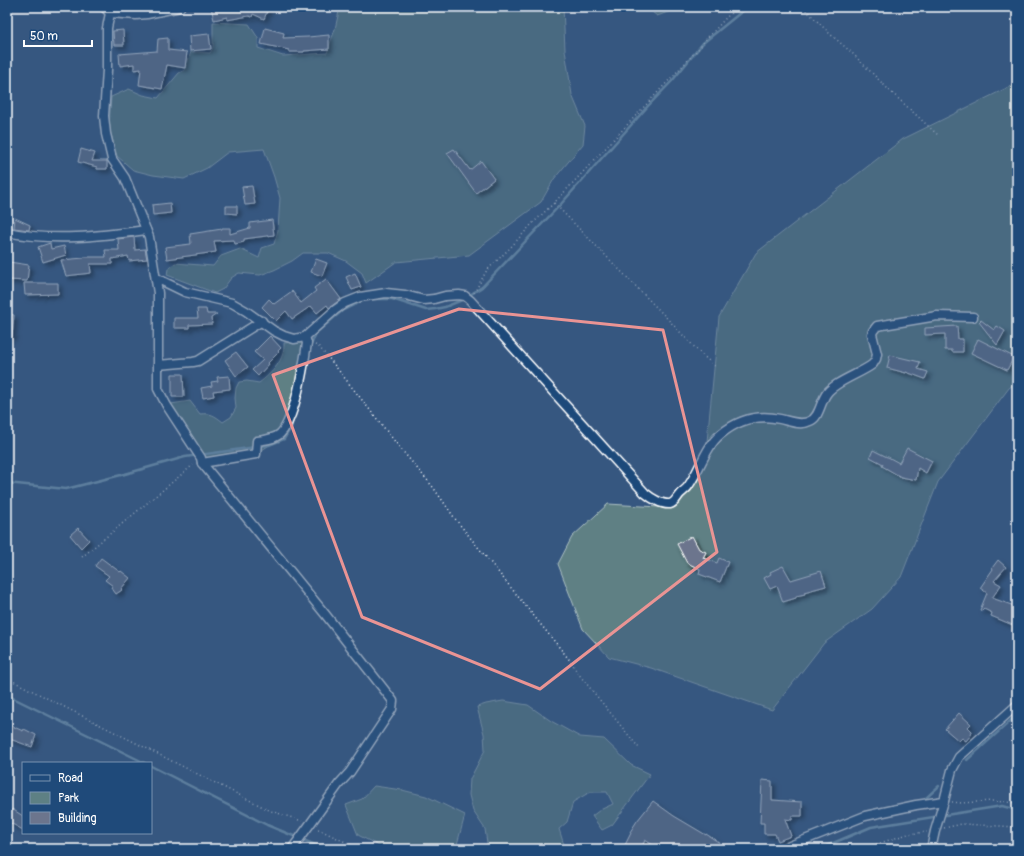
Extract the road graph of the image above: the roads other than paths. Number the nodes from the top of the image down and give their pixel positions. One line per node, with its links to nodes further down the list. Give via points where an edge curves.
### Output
1 (180, 7): 2 (street, via 136,15)
2 (108, 9): 3 (street, via 104,116 106,134 112,159 124,178)
3 (146, 230): 4 (street, via 80,237 43,237); 5 (street)
4 (7, 232)
5 (156, 278): 7 (street, via 184,292 232,303); 9 (street)
6 (973, 317): 8 (street, via 937,316 877,326 872,334 877,354 873,364 827,392 815,418 805,423 759,417 743,420 730,427 713,442 688,486 674,502 668,504 645,493 466,296 424,300 386,293 360,297 335,310)
7 (262, 321): 8 (street, via 284,336 294,339); 9 (street, via 198,361)
8 (305, 337): 10 (street, via 307,343 290,420 280,434 271,439 257,441 256,454)
9 (158, 365): 10 (street, via 158,388)
10 (201, 461): 13 (street, via 393,701 392,709 350,772)
11 (1017, 705): 12 (street, via 959,757 952,770)
12 (944, 801): 14 (street, via 865,816); 15 (street)
13 (292, 849)
14 (782, 849)
15 (931, 849)

